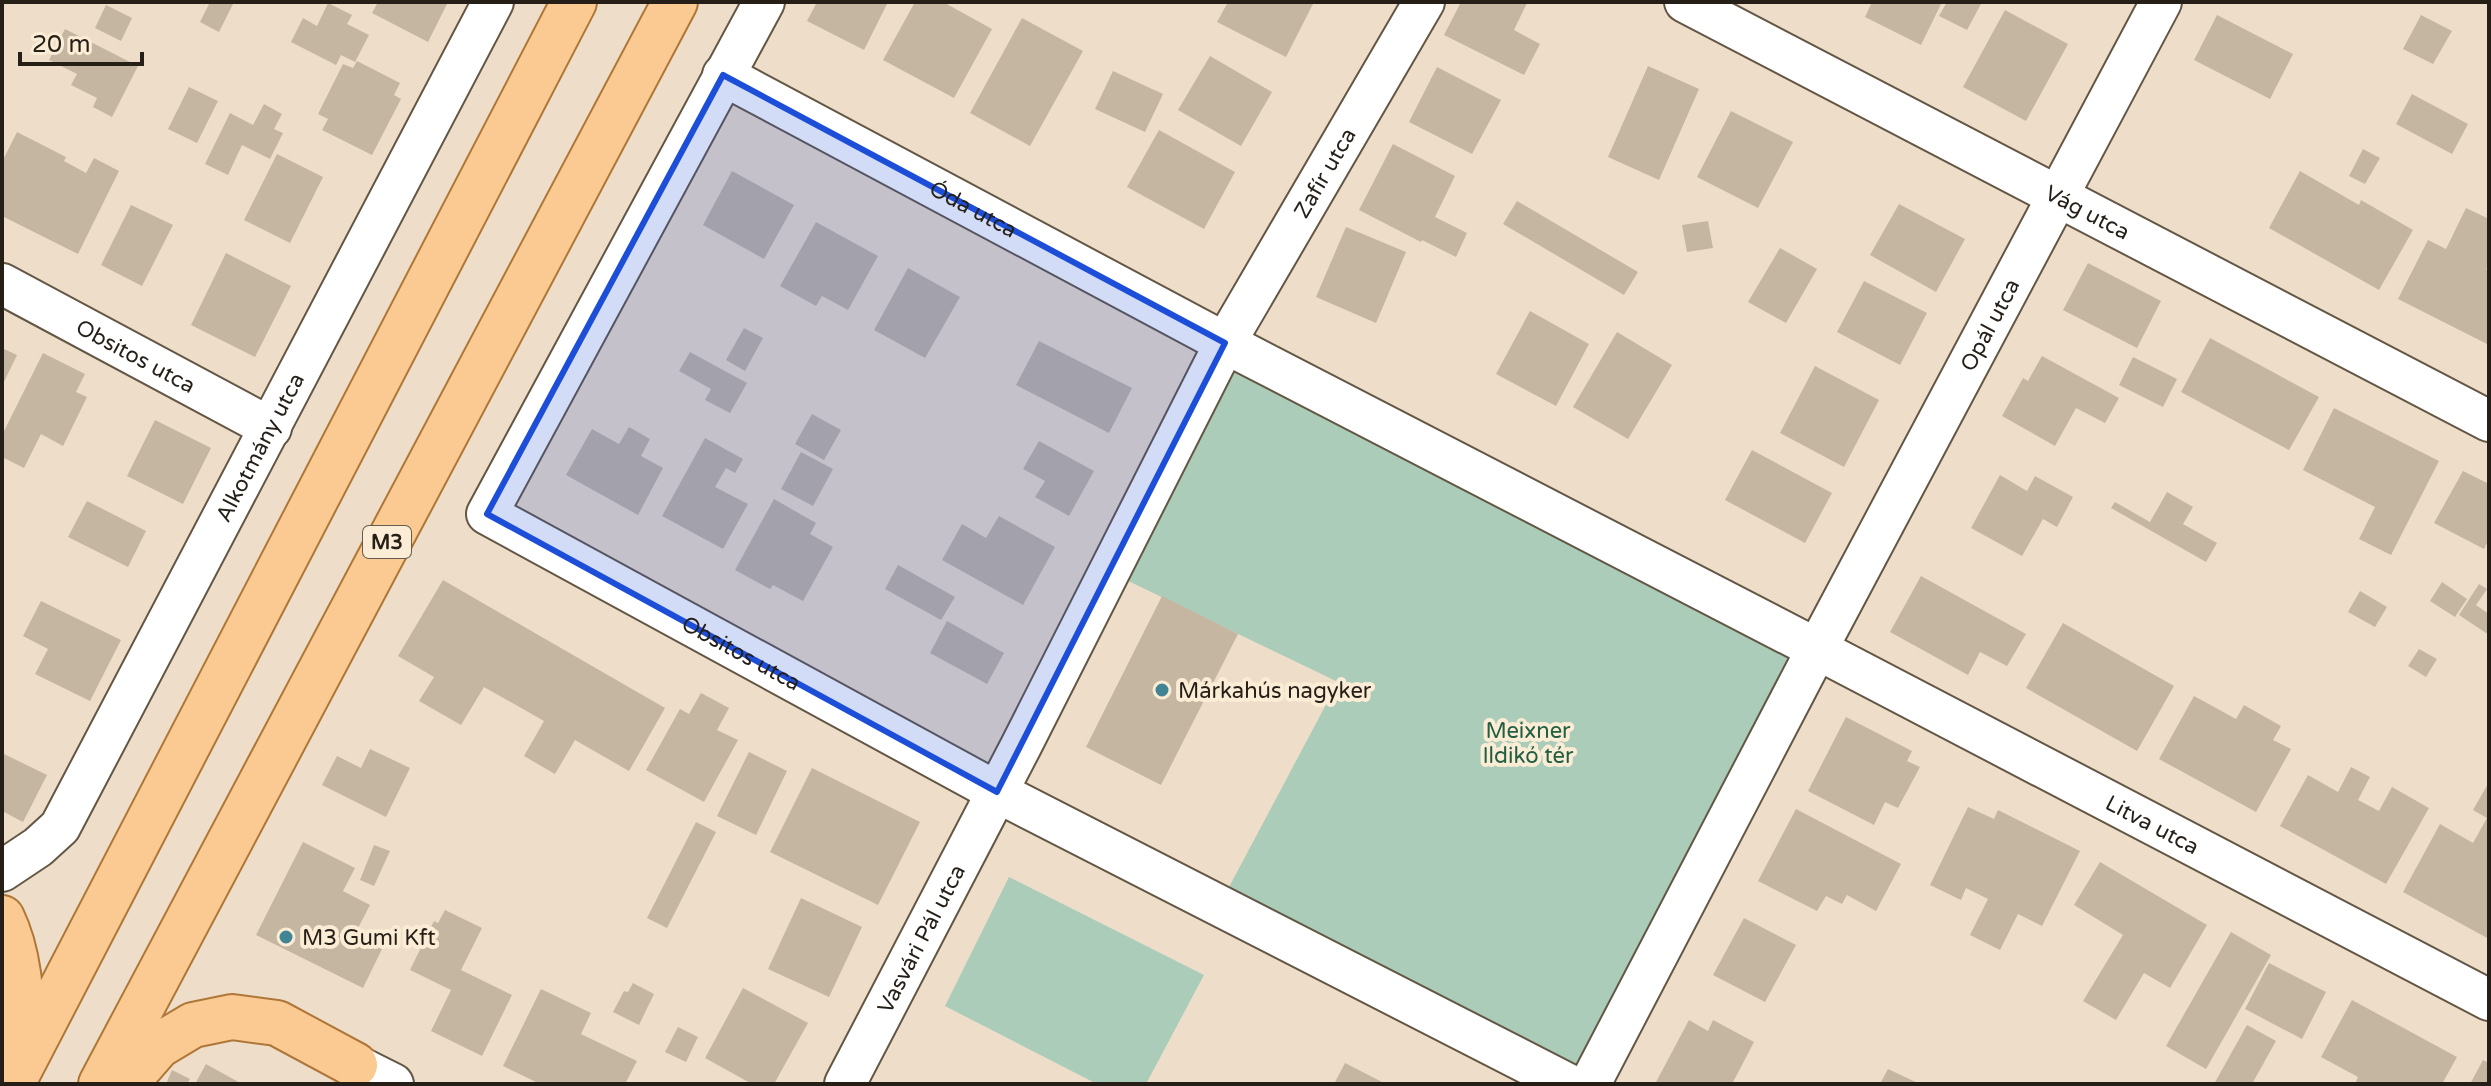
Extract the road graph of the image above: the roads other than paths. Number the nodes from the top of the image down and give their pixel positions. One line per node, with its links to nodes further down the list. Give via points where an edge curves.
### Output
1 (493, 2): 13 (street, Alkotmány utca)
2 (574, 2): 19 (main road)
3 (675, 2): 21 (main road, M3)
4 (764, 2): 8 (street)
5 (1424, 2): 11 (street, Zafír utca)
6 (1685, 2): 9 (street, Vág utca)
7 (2161, 2): 9 (street, Opál utca)
8 (723, 75): 11 (street, Óda utca); 15 (street, Obsitos utca, via 487,514)
9 (2057, 196): 12 (street, Vág utca); 14 (street, Opál utca)
10 (2, 284): 13 (street, Obsitos utca)
11 (1225, 343): 14 (street); 15 (street)
12 (2489, 421)
13 (271, 428): 16 (street, Alkotmány utca, via 60,827)
14 (1817, 649): 18 (street, Litva utca); 25 (street)
15 (997, 792): 23 (street, Vasvári Pál utca); 24 (street)
16 (2, 871)
17 (2, 918): 19 (main road, via 19,980)
18 (2489, 1000)
19 (18, 1073)
20 (369, 1078): 22 (main road, via 277,1023 232,1017 193,1025 158,1046)
21 (101, 1084)
22 (125, 1084)
23 (845, 1084)
24 (1568, 1084)
25 (1590, 1084)

